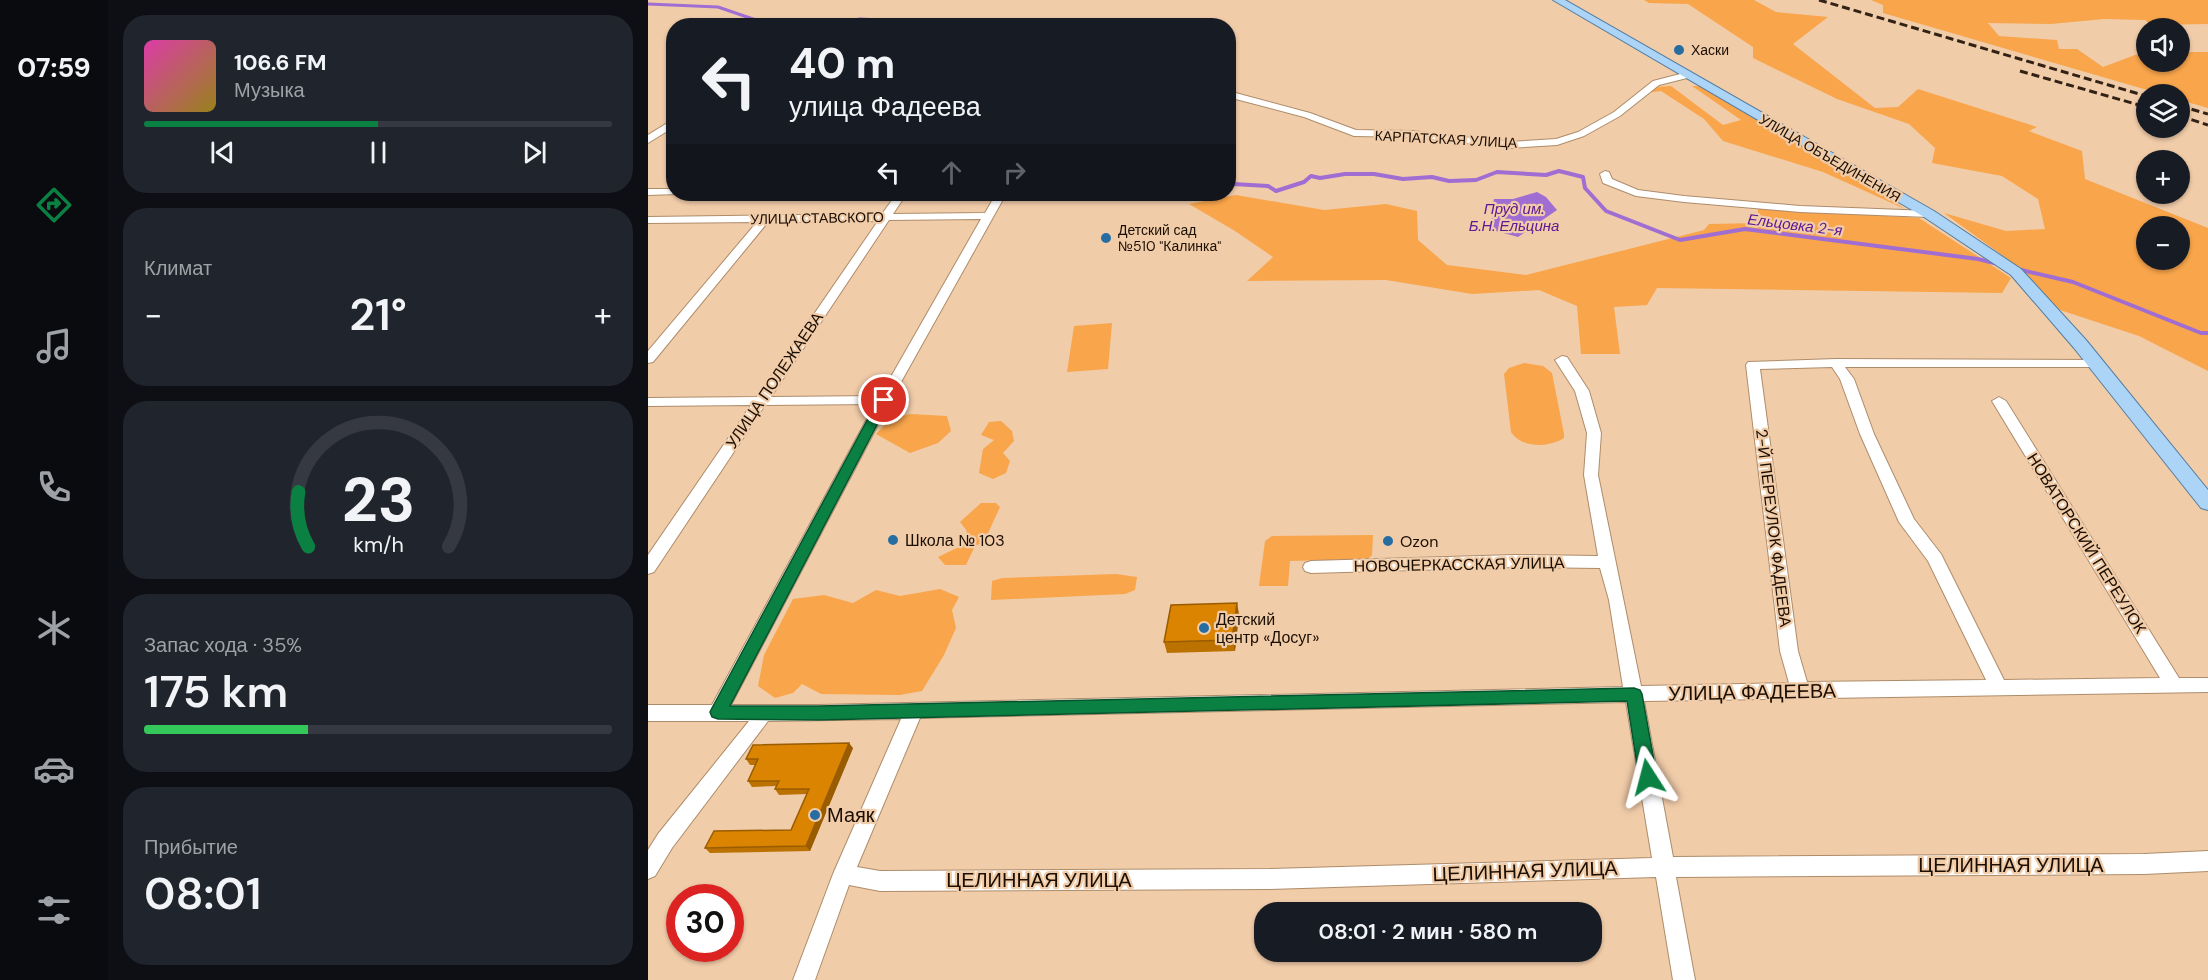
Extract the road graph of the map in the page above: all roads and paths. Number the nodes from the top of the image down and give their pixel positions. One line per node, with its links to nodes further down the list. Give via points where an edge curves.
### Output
1 (1558, 0): 2 (main road, УЛИЦА ОБЪЕДИНЕНИЯ)
2 (1688, 75): 3 (street, КАРПАТСКАЯ УЛИЦА, via 1656,83 1617,114 1581,134 1557,142 1509,145 1412,134 1354,133 1307,115); 11 (main road, УЛИЦА ОБЪЕДИНЕНИЯ)
3 (1236, 96)
4 (666, 128): 5 (street)
5 (648, 140)
6 (1605, 174): 11 (street, via 1607,181 1636,193 1800,209)
7 (648, 192): 8 (street)
8 (666, 192)
9 (896, 201): 12 (street, УЛИЦА ПОЛЕЖАЕВА)
10 (997, 201): 13 (street)
11 (1929, 214): 19 (main road, УЛИЦА ОБЪЕДИНЕНИЯ, via 2016,272)
12 (886, 216): 13 (street, УЛИЦА СТАВСКОГО); 14 (street, УЛИЦА СТАВСКОГО); 23 (street, УЛИЦА ПОЛЕЖАЕВА)
13 (987, 216): 20 (street)
14 (765, 219): 15 (street, УЛИЦА СТАВСКОГО); 16 (street)
15 (648, 220)
16 (648, 359)
17 (1562, 360): 25 (street, via 1582,391 1594,433 1591,475)
18 (1836, 363): 19 (street); 30 (street, via 1847,379 1866,434 1907,522 1935,558); 31 (street, 2-Й ПЕРЕУЛОК ФАДЕЕВА, via 1753,365 1789,651)
19 (2095, 364): 24 (main road, УЛИЦА ОБЪЕДИНЕНИЯ)
20 (884, 400): 23 (street); 34 (street)
21 (1999, 401): 28 (street, НОВАТОРСКИЙ ПЕРЕУЛОК)
22 (648, 402): 23 (street)
23 (759, 402): 27 (street, УЛИЦА ПОЛЕЖАЕВА)
24 (2208, 503)
25 (1607, 562): 26 (street, НОВОЧЕРКАССКАЯ УЛИЦА); 32 (street)
26 (1311, 567)
27 (648, 568)
28 (2174, 685): 29 (street, УЛИЦА ФАДЕЕВА); 30 (street, УЛИЦА ФАДЕЕВА)
29 (2208, 685)
30 (1999, 689): 31 (street, УЛИЦА ФАДЕЕВА)
31 (1800, 690): 32 (street, УЛИЦА ФАДЕЕВА)
32 (1634, 694): 33 (street, УЛИЦА ФАДЕЕВА); 38 (street)
33 (914, 710): 36 (street, УЛИЦА ФАДЕЕВА); 40 (street)
34 (718, 712): 35 (street, УЛИЦА ФАДЕЕВА); 36 (street, УЛИЦА ФАДЕЕВА)
35 (648, 713)
36 (763, 713): 39 (street)
37 (2208, 861): 38 (street, ЦЕЛИННАЯ УЛИЦА)
38 (1663, 867): 40 (street, ЦЕЛИННАЯ УЛИЦА, via 1270,879 880,881); 42 (street)
39 (648, 869)
40 (843, 874): 41 (street)
41 (804, 980)
42 (1684, 980)

